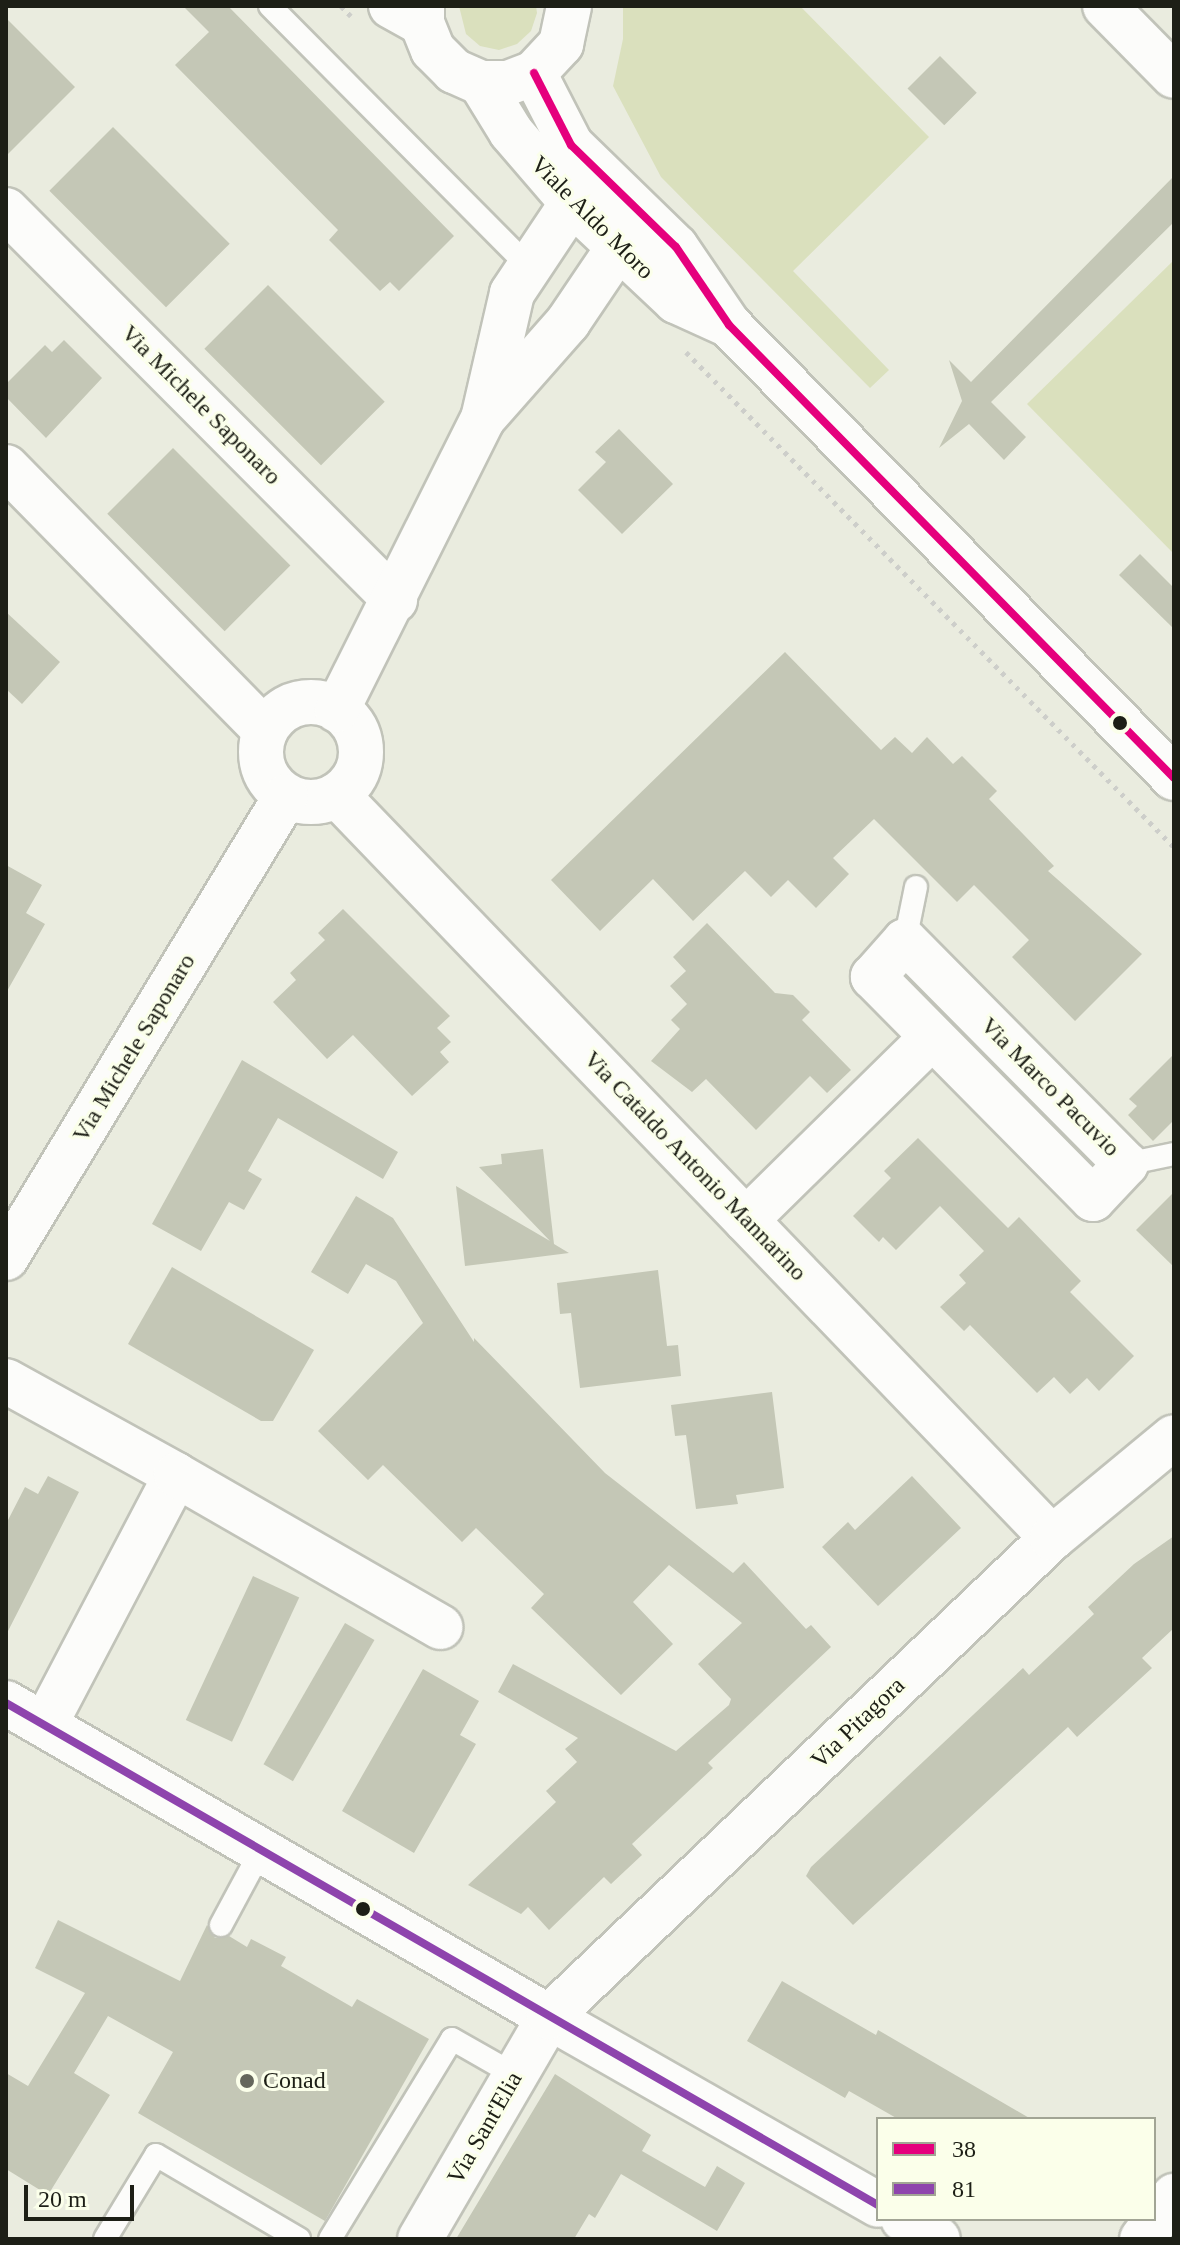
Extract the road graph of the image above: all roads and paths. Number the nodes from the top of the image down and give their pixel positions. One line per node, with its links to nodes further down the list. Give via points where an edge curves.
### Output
1 (270, 6): 12 (lane)
2 (341, 6): 5 (path)
3 (569, 6): 6 (street, via 561,44)
4 (1118, 10): 7 (street)
5 (399, 16): 8 (street, Viale Aldo Moro, via 454,71)
6 (534, 73): 8 (street, via 508,83); 13 (street, Viale Aldo Moro, via 571,145 676,247)
7 (1174, 76)
8 (481, 83): 9 (street, Viale Aldo Moro, via 527,153)
9 (572, 203): 11 (street, Viale Aldo Moro); 12 (street)
10 (6, 210): 17 (street, Via Michele Saponaro)
11 (618, 248): 13 (street, Viale Aldo Moro, via 676,301); 15 (street, via 568,322)
12 (528, 266): 15 (street, via 512,293)
13 (729, 325): 20 (street, Viale Aldo Moro)
14 (677, 344): 23 (path)
15 (483, 419): 17 (street)
16 (6, 467): 19 (street)
17 (395, 600): 18 (street)
18 (337, 710): 19 (street, via 317,702 296,704 277,714); 21 (street, via 352,723 360,742 352,781)
19 (265, 731): 22 (street, via 263,768)
20 (1174, 778)
21 (337, 795): 22 (street, via 321,802); 29 (street, Via Cataldo Antonio Mannarino)
22 (286, 796): 30 (street, Via Michele Saponaro)
23 (1174, 847)
24 (916, 887): 25 (lane)
25 (905, 941): 26 (street, Via Marco Pacuvio, via 873,977); 28 (street, Via Marco Pacuvio)
26 (931, 1038): 28 (street, Via Marco Pacuvio, via 1093,1199); 29 (street)
27 (1174, 1154): 28 (lane)
28 (1126, 1164)
29 (746, 1220): 34 (street, Via Cataldo Antonio Mannarino)
30 (6, 1258)
31 (6, 1381): 33 (street)
32 (1174, 1437): 34 (street, Via Pitagora)
33 (176, 1475): 35 (street); 37 (street)
34 (1052, 1538): 40 (street, Via Pitagora)
35 (440, 1627)
36 (6, 1703): 37 (street)
37 (46, 1723): 38 (street)
38 (262, 1849): 39 (lane); 40 (street)
39 (221, 1925)
40 (549, 2017): 41 (street, Via Sant'Elia); 43 (street)
41 (515, 2075): 49 (lane, via 452,2039); 50 (street, Via Sant'Elia)
42 (1174, 2196): 44 (street)
43 (876, 2204)
44 (1156, 2220)
45 (906, 2221): 51 (street)
46 (1155, 2221): 52 (street)
47 (114, 2236): 48 (lane, via 156,2155)
48 (299, 2239)
49 (330, 2239)
50 (420, 2239)
51 (938, 2239)
52 (1142, 2239)

